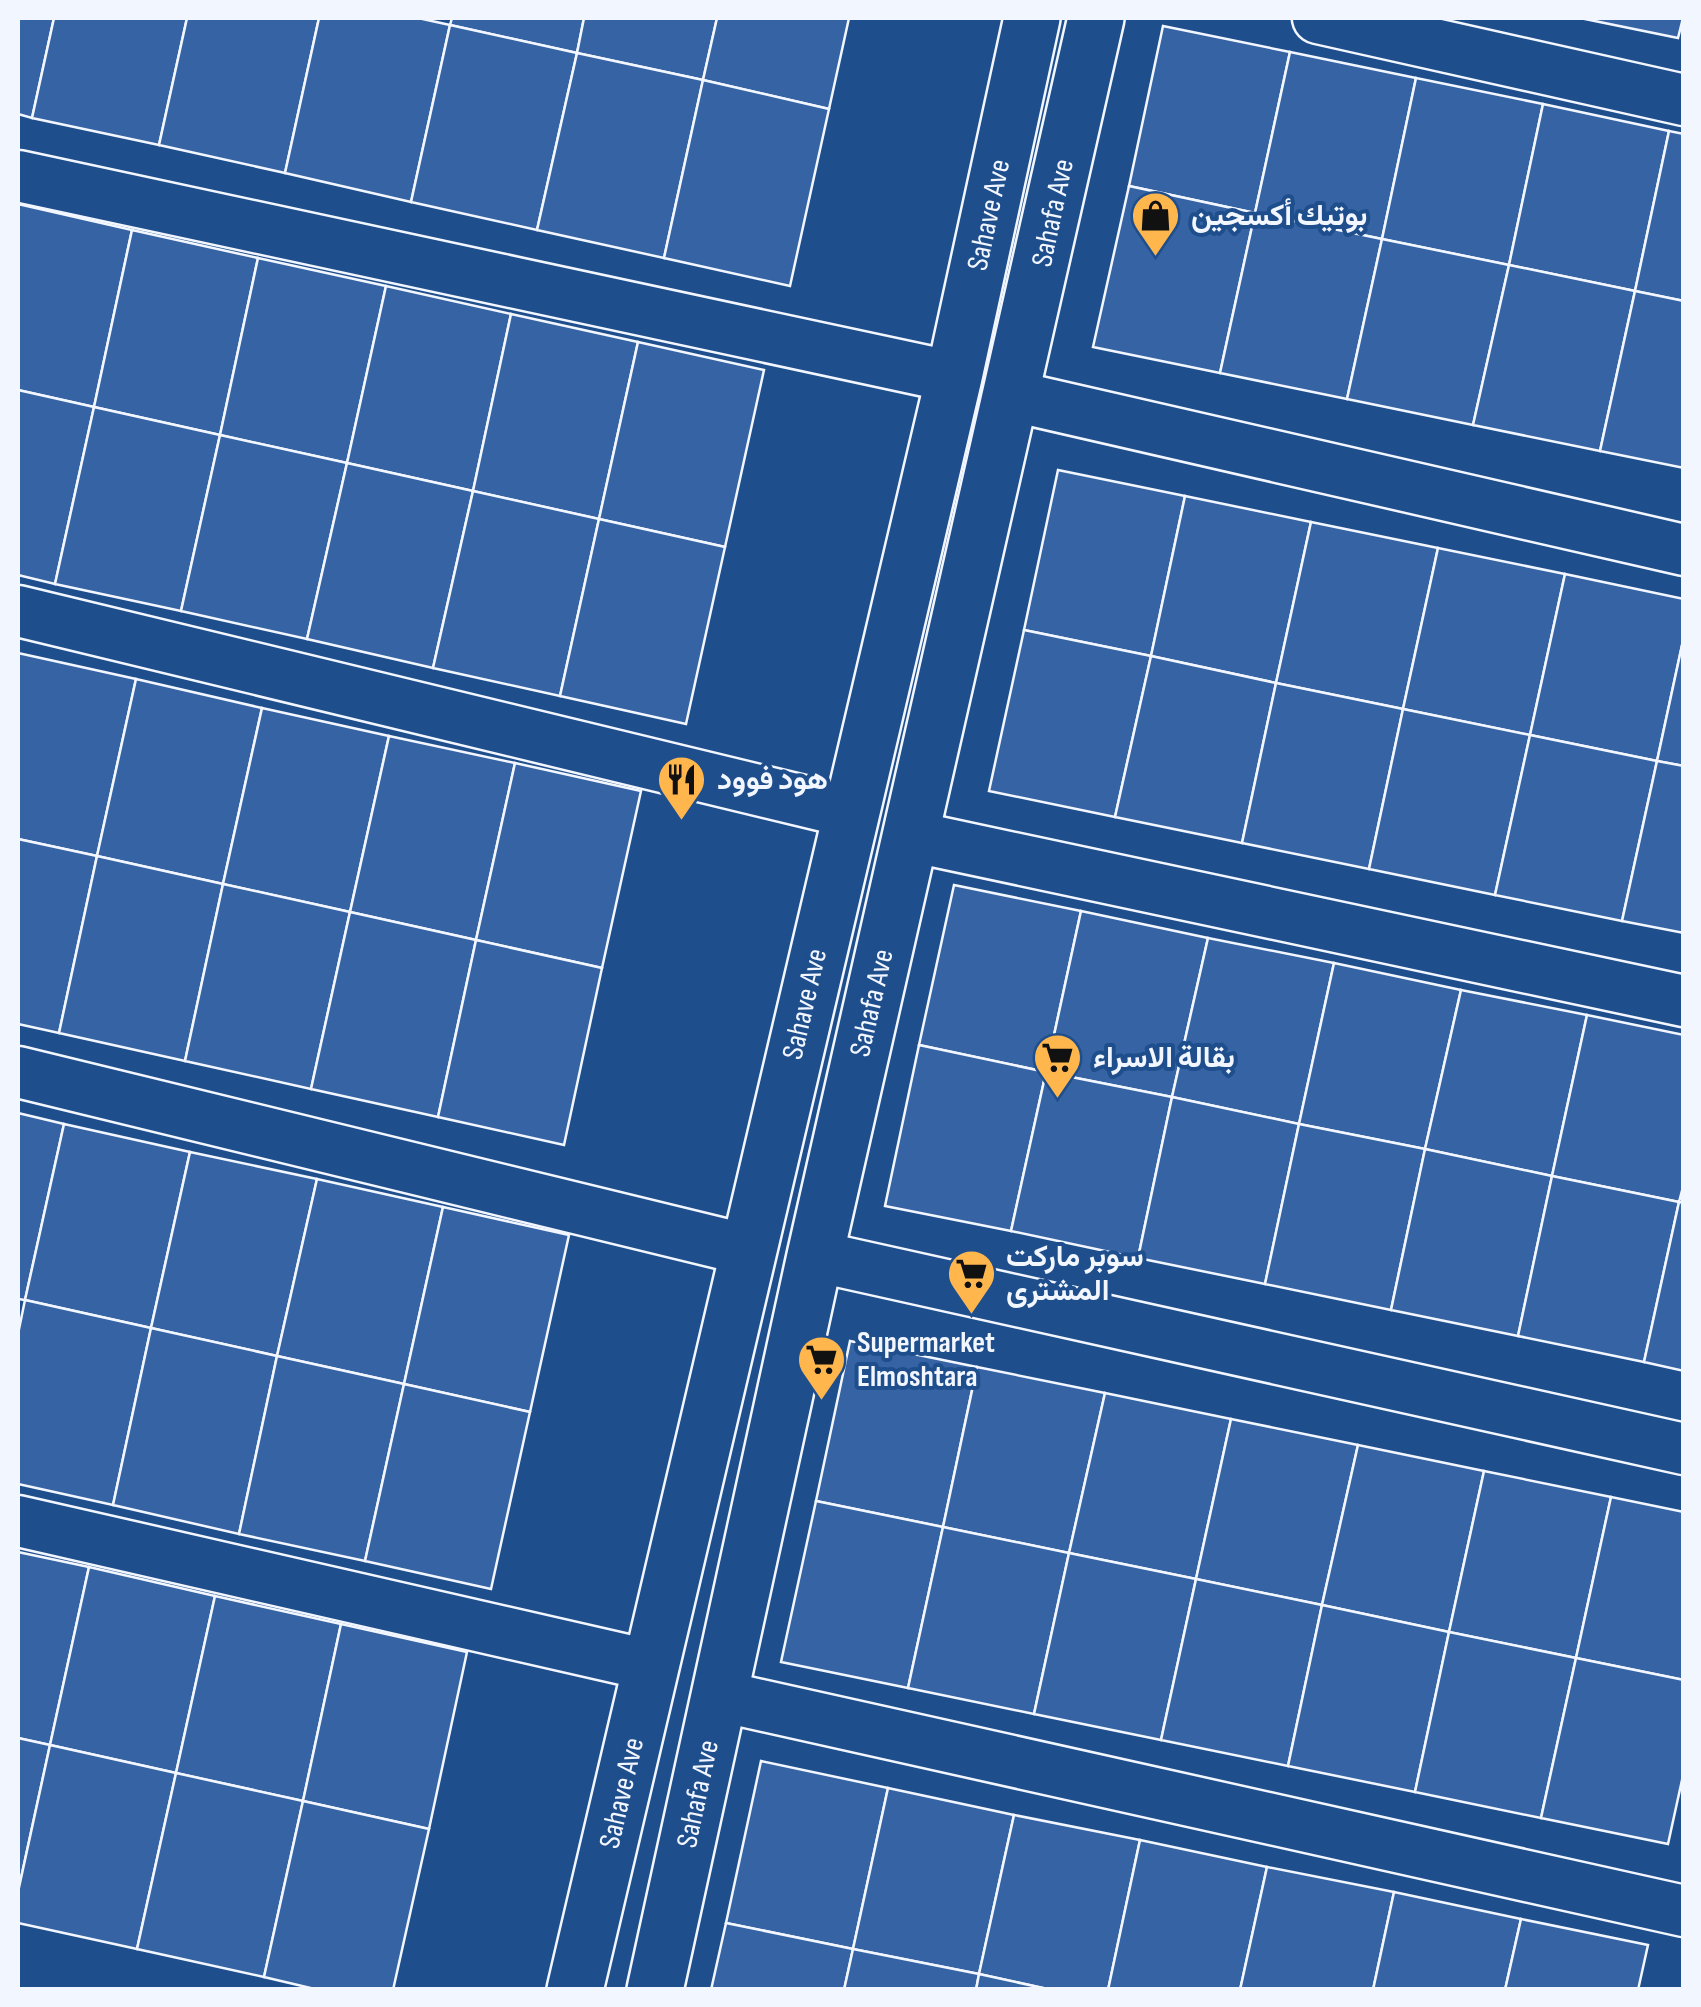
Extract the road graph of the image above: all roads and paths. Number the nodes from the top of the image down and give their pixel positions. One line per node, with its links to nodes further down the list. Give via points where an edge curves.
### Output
1 (1032, 18): 6 (main road, Sahave Ave)
2 (1096, 18): 7 (main road, Sahafa Ave)
3 (1318, 18): 4 (street)
4 (1684, 100)
5 (18, 176): 6 (street)
6 (954, 377): 10 (main road, Sahave Ave)
7 (1013, 396): 8 (street); 11 (main road, Sahafa Ave)
8 (1684, 550)
9 (18, 612): 10 (street)
10 (849, 812): 14 (main road, Sahave Ave)
11 (910, 836): 12 (street); 15 (main road, Sahafa Ave)
12 (1684, 1001)
13 (18, 1072): 14 (street)
14 (748, 1250): 18 (main road, Sahave Ave)
15 (816, 1256): 16 (street); 19 (main road, Sahafa Ave)
16 (1684, 1449)
17 (18, 1521): 18 (street)
18 (652, 1666): 21 (main road, Sahave Ave)
19 (720, 1696): 20 (street); 22 (main road, Sahafa Ave)
20 (1684, 1910)
21 (575, 1990)
22 (655, 1990)

